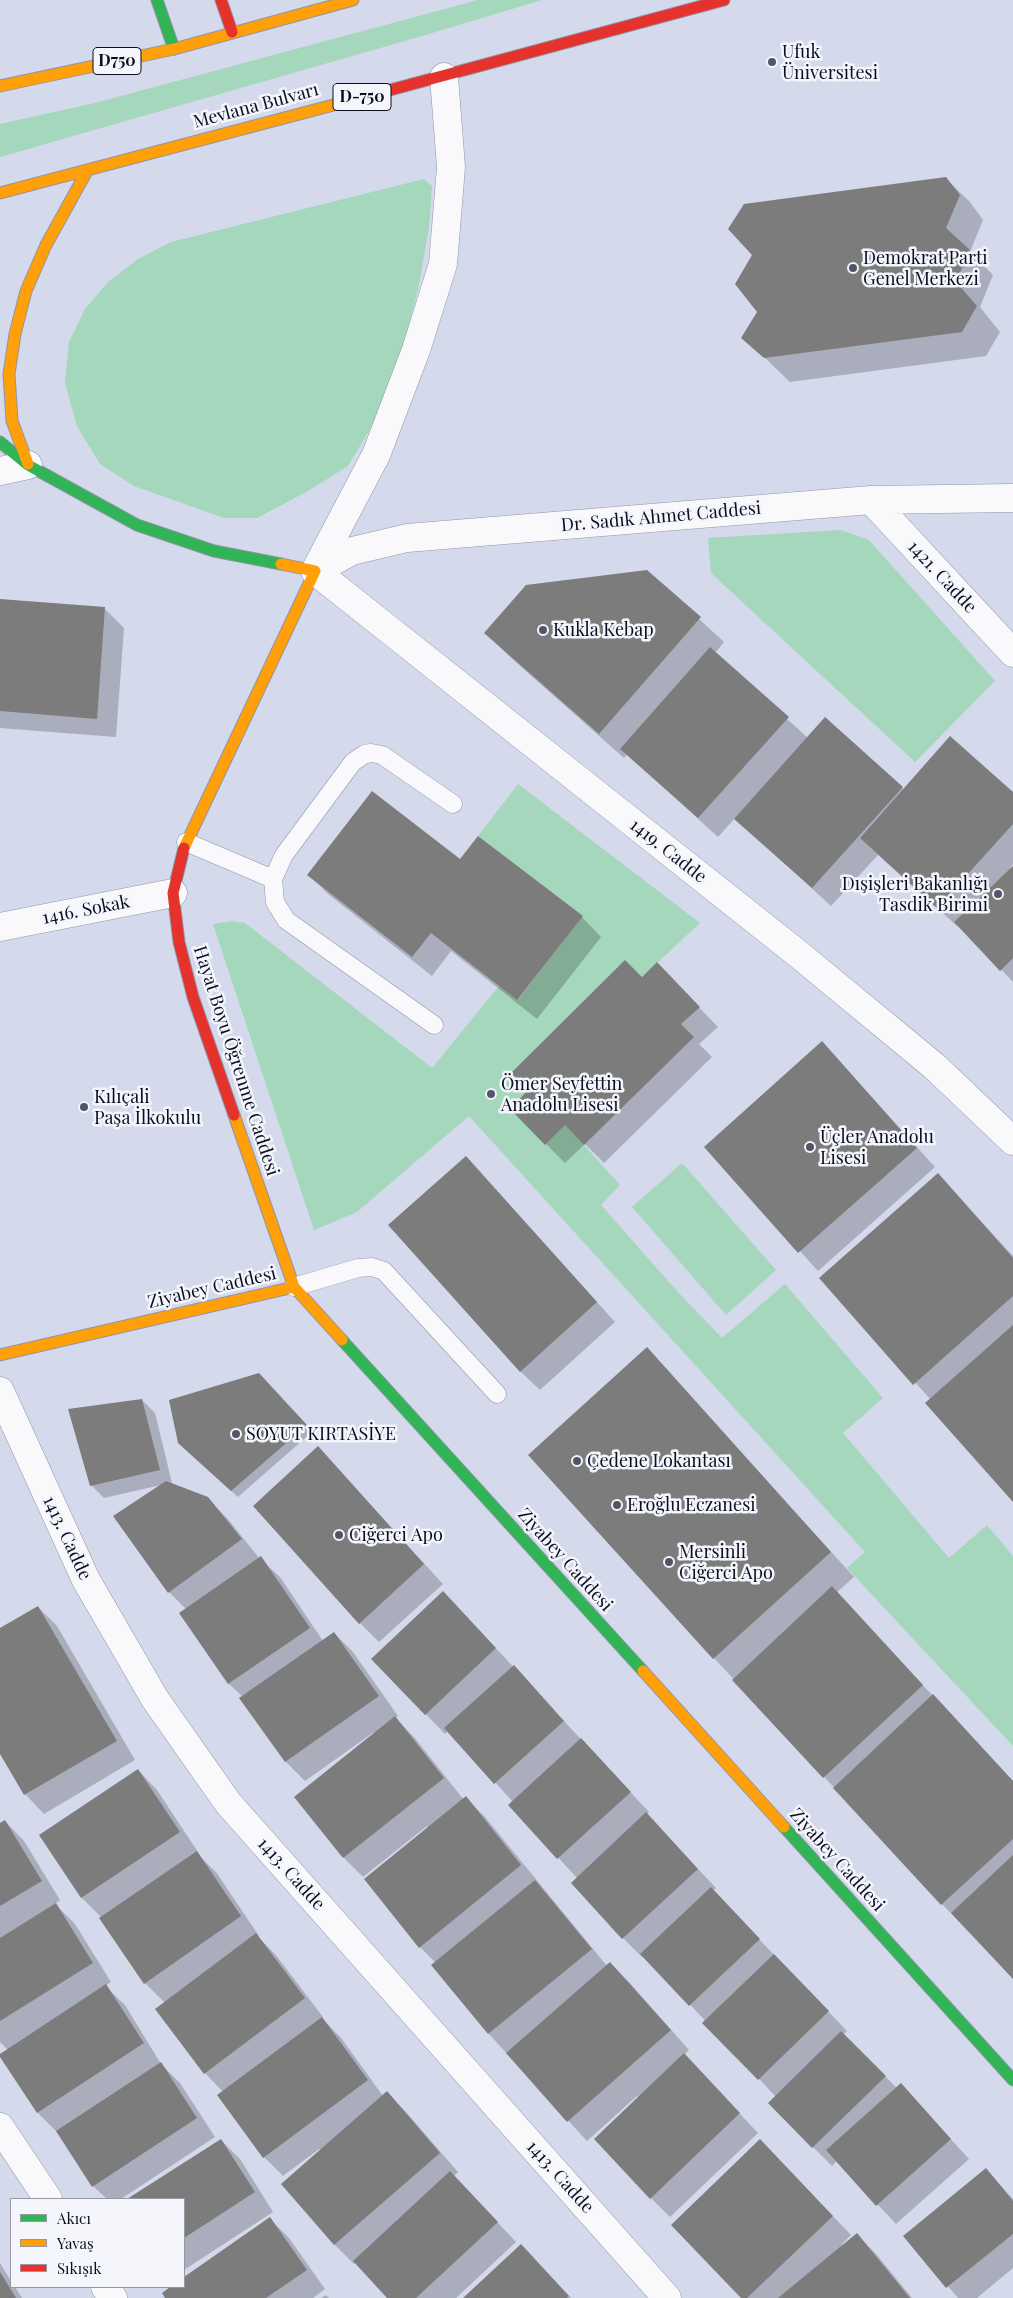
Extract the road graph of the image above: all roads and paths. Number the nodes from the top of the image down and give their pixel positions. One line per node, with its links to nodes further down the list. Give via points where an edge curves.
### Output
1 (157, 0): 6 (main road)
2 (221, 0): 5 (main road)
3 (353, 0): 5 (main road)
4 (724, 0): 7 (main road, Mevlana Bulvarı / D-750)
5 (232, 32): 6 (main road, D750)
6 (174, 49): 8 (main road, D750)
7 (444, 77): 9 (main road, Mevlana Bulvarı / D-750, via 292,114); 16 (street, via 452,167 443,264 416,350 376,455)
8 (0, 86)
9 (87, 171): 10 (main road, Mevlana Bulvarı / D-750); 12 (main road, via 46,245 26,291 15,334 9,374 12,421)
10 (0, 193)
11 (0, 442): 12 (main road)
12 (28, 465): 13 (street); 16 (main road, via 137,524 214,551)
13 (0, 471)
14 (1013, 498): 15 (street, Dr. Sadık Ahmet Caddesi)
15 (871, 500): 16 (street, Dr. Sadık Ahmet Caddesi, via 407,538 352,551); 17 (street, 1421. Cadde)
16 (315, 571): 19 (main road, Hayat Boyu Öğrenme Caddesi); 24 (street, 1419. Cadde, via 797,953 934,1066)
17 (1013, 654)
18 (452, 804): 20 (lane, via 382,755 365,754 353,762 284,854)
19 (186, 842): 20 (lane); 21 (main road, Hayat Boyu Öğrenme Caddesi)
20 (273, 880): 23 (lane, via 275,902 286,920)
21 (173, 893): 22 (street, 1416. Sokak); 25 (main road, Hayat Boyu Öğrenme Caddesi, via 179,942 193,996)
22 (0, 927)
23 (434, 1025)
24 (1013, 1141)
25 (294, 1287): 26 (main road, Ziyabey Caddesi); 28 (lane, via 358,1268 372,1267 384,1271); 29 (main road, Ziyabey Caddesi)
26 (0, 1355)
27 (0, 1391): 32 (street, 1413. Cadde, via 86,1580 155,1699 228,1803)
28 (497, 1394)
29 (1013, 2080)
30 (0, 2127): 31 (street)
31 (47, 2198)
32 (667, 2298)

